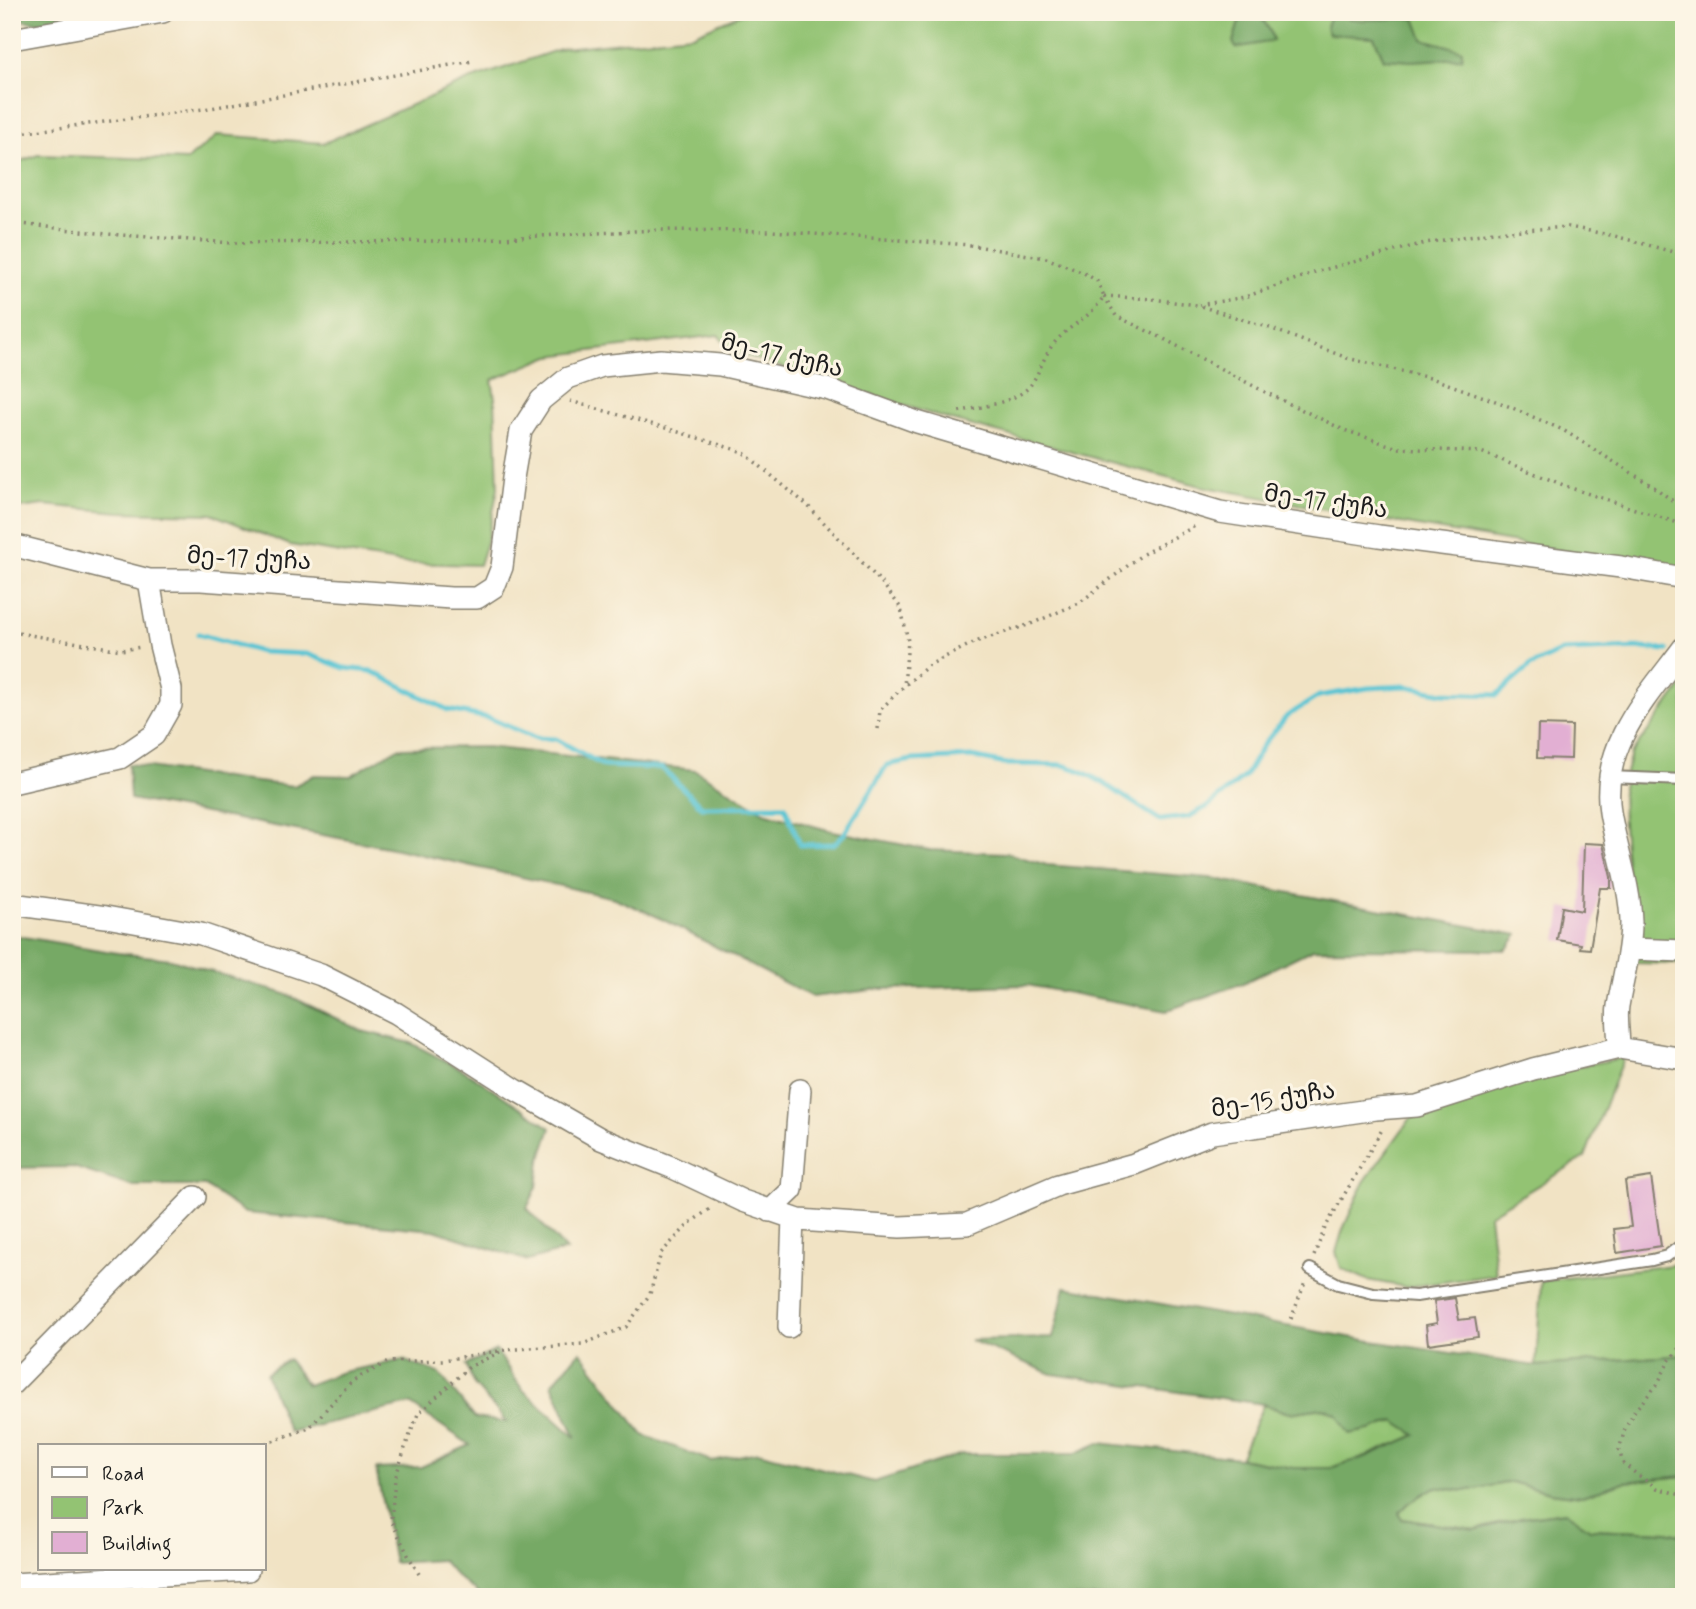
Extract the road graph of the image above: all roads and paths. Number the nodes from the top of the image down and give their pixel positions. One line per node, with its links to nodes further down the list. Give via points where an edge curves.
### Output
1 (163, 12): 2 (street)
2 (12, 39)
3 (472, 61): 4 (path, via 211,108)
4 (12, 134)
5 (12, 223): 7 (path, via 233,243 771,230 970,245 1046,258 1097,281)
6 (1684, 255): 8 (path, via 1569,227 1493,232 1425,243 1319,271 1245,297)
7 (1104, 296): 8 (path); 10 (path, via 1057,340 1031,385 1016,397); 13 (path, via 1116,316 1344,430 1398,448 1482,452 1571,488)
8 (1197, 305): 11 (path, via 1347,358 1434,379 1501,403 1563,430)
9 (548, 394): 12 (street, მე-17 ქუჩა, via 568,378 602,366 661,360 720,365 827,389 917,422); 16 (street, მე-17 ქუჩა, via 521,431 502,567 494,587 477,597); 20 (path, via 743,452 807,505 901,608 908,641)
10 (953, 413)
11 (1684, 509)
12 (1220, 512): 15 (street, მე-17 ქუჩა); 20 (path, via 1143,554 1079,603 975,642 929,665)
13 (1684, 525)
14 (12, 545): 16 (street, მე-17 ქუჩა)
15 (1684, 579)
16 (149, 580): 18 (street)
17 (12, 632): 18 (path, via 121,650)
18 (160, 645): 24 (street, via 171,705 154,735 120,758)
19 (1684, 647): 22 (street, via 1629,722)
20 (904, 686): 21 (path, via 880,710)
21 (878, 729)
22 (1609, 777): 23 (lane); 26 (street, via 1610,811 1628,887)
23 (1684, 780)
24 (12, 783)
25 (12, 904): 33 (street, მე-15 ქუჩა, via 201,934 321,975 396,1013 601,1139)
26 (1630, 949): 27 (street); 28 (street, via 1618,1009)
27 (1684, 951)
28 (1619, 1048): 29 (street); 31 (street, მე-15 ქუჩა, via 1533,1069 1418,1106)
29 (1684, 1059)
30 (800, 1090): 34 (street, via 792,1190)
31 (1395, 1108): 35 (street, მე-15 ქუჩა, via 1212,1133 1134,1164 1058,1185 968,1224 900,1227); 37 (path, via 1325,1228)
32 (195, 1197): 42 (street)
33 (743, 1201): 34 (street, მე-15 ქუჩა); 41 (path, via 717,1204 661,1253 650,1294 626,1327 583,1344)
34 (770, 1211): 35 (street, მე-15 ქუჩა)
35 (793, 1218): 39 (street)
36 (1684, 1243): 37 (lane, via 1667,1256 1652,1260 1416,1296 1373,1293)
37 (1310, 1269): 38 (path)
38 (1291, 1320)
39 (789, 1327)
40 (1684, 1343): 44 (path, via 1635,1410 1619,1450 1623,1463 1635,1474 1657,1488)
41 (505, 1350): 43 (path, via 443,1360 388,1362 352,1381 309,1428); 46 (path, via 469,1367 418,1414 406,1445 395,1479 391,1520)
42 (12, 1384)
43 (260, 1444)
44 (1683, 1495)
45 (248, 1570): 47 (street)
46 (419, 1574)
47 (12, 1584)

